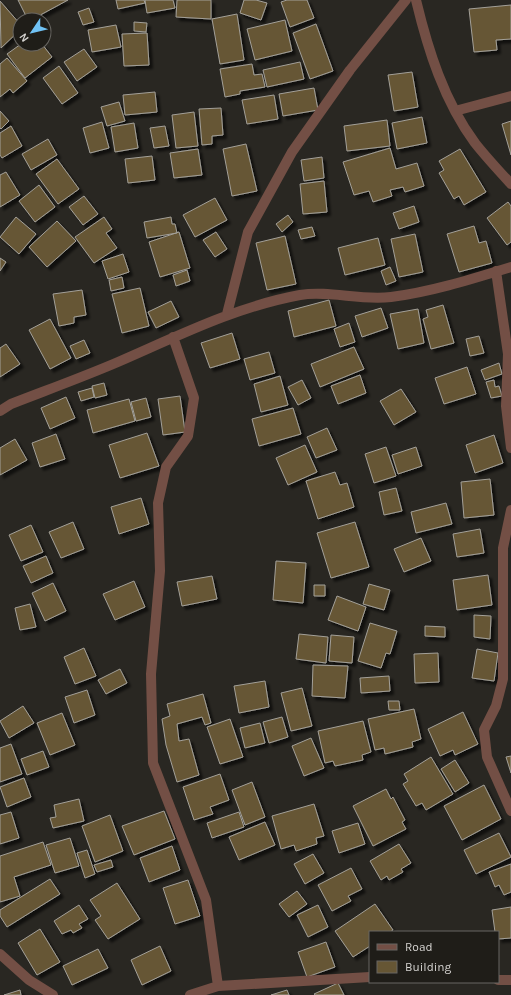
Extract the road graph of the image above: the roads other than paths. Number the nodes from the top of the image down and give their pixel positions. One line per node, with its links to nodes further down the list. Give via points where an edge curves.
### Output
1 (406, 0): 8 (street, via 350,70 292,152 248,232)
2 (416, 0): 4 (street, via 436,71)
3 (511, 96): 4 (street)
4 (455, 111): 5 (street, via 475,142)
5 (511, 184)
6 (511, 267): 7 (street)
7 (496, 271): 8 (street, via 449,285 390,297 301,295); 11 (street, via 508,354 506,406)
8 (227, 314): 9 (street)
9 (173, 337): 10 (street, via 11,404); 18 (street, via 194,398 188,436 166,467 158,503 160,571 151,674 153,763 206,900)
10 (0, 411)
11 (511, 448)
12 (511, 510): 13 (street, via 503,548 503,679 496,706 484,730 487,757)
13 (511, 811)
14 (0, 954): 19 (street, via 28,980)
15 (369, 977): 18 (street)
16 (499, 980): 17 (street)
17 (511, 980)
18 (218, 986): 20 (street)
19 (53, 995)
20 (190, 995)

